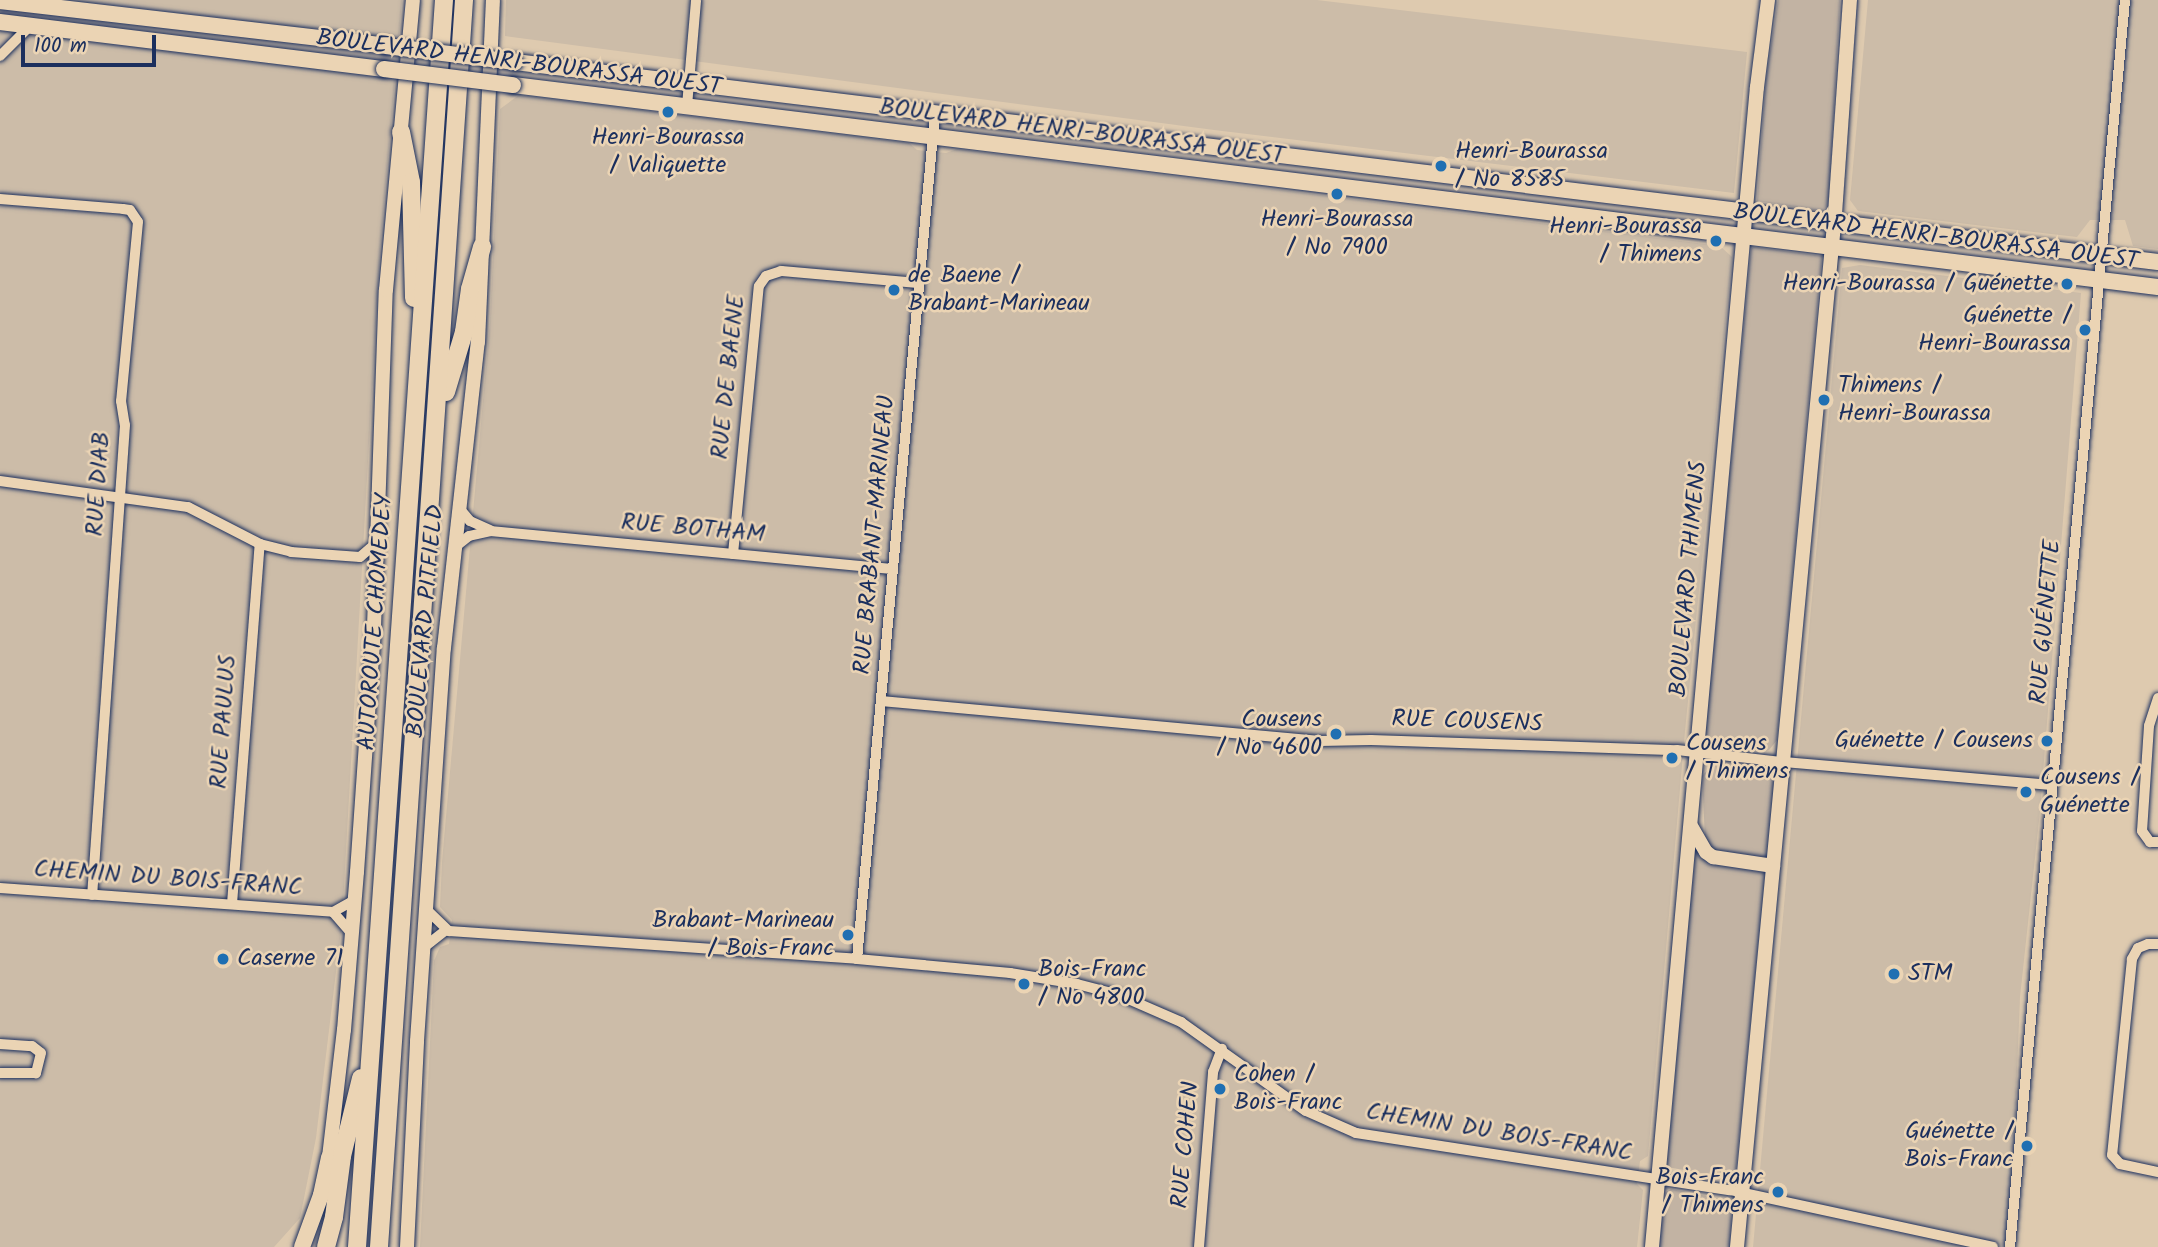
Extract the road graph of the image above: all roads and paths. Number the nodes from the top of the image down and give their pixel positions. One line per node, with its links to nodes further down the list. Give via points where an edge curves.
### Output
1 (413, 0): 16 (street, BOULEVARD PITFIELD)
2 (444, 0): 29 (highway, AUTOROUTE CHOMEDEY)
3 (464, 0): 30 (highway, AUTOROUTE CHOMEDEY)
4 (493, 0): 22 (street, BOULEVARD PITFIELD)
5 (696, 0): 13 (street)
6 (1768, 0): 19 (street, BOULEVARD THIMENS)
7 (1850, 0): 20 (street)
8 (2125, 0): 24 (street, RUE GUÉNETTE)
9 (2, 1): 10 (street); 13 (main road, BOULEVARD HENRI-BOURASSA OUEST, bridge)
10 (0, 22): 11 (main road, BOULEVARD HENRI-BOURASSA OUEST)
11 (30, 26): 12 (street); 14 (main road, BOULEVARD HENRI-BOURASSA OUEST, bridge)
12 (0, 56)
13 (689, 83): 14 (street); 15 (main road, BOULEVARD HENRI-BOURASSA OUEST)
14 (687, 106): 17 (main road, BOULEVARD HENRI-BOURASSA OUEST)
15 (935, 114): 17 (street, RUE BRABANT-MARINEAU); 19 (main road, BOULEVARD HENRI-BOURASSA OUEST)
16 (401, 132): 29 (highway, via 411,182); 35 (street, BOULEVARD PITFIELD, via 386,290)
17 (933, 136): 21 (main road, BOULEVARD HENRI-BOURASSA OUEST); 27 (street, RUE BRABANT-MARINEAU)
18 (0, 199): 32 (street, RUE DIAB, via 123,208 138,222 121,401 125,425)
19 (1745, 211): 20 (main road, BOULEVARD HENRI-BOURASSA OUEST); 21 (street, BOULEVARD THIMENS)
20 (1834, 222): 23 (street); 24 (main road, BOULEVARD HENRI-BOURASSA OUEST)
21 (1743, 237): 23 (main road, BOULEVARD HENRI-BOURASSA OUEST); 44 (street, BOULEVARD THIMENS)
22 (482, 247): 30 (highway, via 464,332); 33 (street, BOULEVARD PITFIELD, via 477,354)
23 (1831, 248): 26 (main road, BOULEVARD HENRI-BOURASSA OUEST); 45 (street)
24 (2102, 255): 25 (main road, BOULEVARD HENRI-BOURASSA OUEST); 26 (street, RUE GUÉNETTE)
25 (2158, 262)
26 (2099, 280): 28 (main road, BOULEVARD HENRI-BOURASSA OUEST); 46 (street, RUE GUÉNETTE)
27 (918, 283): 38 (street, RUE DE BAENE, via 781,271 766,275 759,286); 40 (street, RUE BRABANT-MARINEAU)
28 (2158, 287)
29 (419, 368): 61 (highway, AUTOROUTE CHOMEDEY)
30 (437, 422): 72 (highway, AUTOROUTE CHOMEDEY)
31 (0, 481): 32 (street)
32 (120, 495): 36 (street, via 188,507); 51 (street, RUE DIAB)
33 (459, 508): 34 (street, RUE BOTHAM, via 470,521); 37 (street, BOULEVARD PITFIELD)
34 (490, 531): 37 (street, RUE BOTHAM, via 469,536); 38 (street, RUE BOTHAM)
35 (377, 542): 39 (street); 41 (street, BOULEVARD PITFIELD)
36 (260, 544): 39 (street, via 304,554); 53 (street, RUE PAULUS)
37 (453, 548): 54 (street, BOULEVARD PITFIELD)
38 (733, 554): 40 (street, RUE BOTHAM)
39 (360, 557): 41 (street)
40 (892, 569): 43 (street, RUE BRABANT-MARINEAU)
41 (376, 576): 52 (street, BOULEVARD PITFIELD)
42 (2158, 698): 48 (street, via 2149,726 2142,831 2150,842)
43 (881, 701): 44 (street, RUE COUSENS, via 1320,741); 60 (street, RUE BRABANT-MARINEAU)
44 (1696, 753): 45 (street, RUE COUSENS); 47 (street, BOULEVARD THIMENS)
45 (1783, 762): 46 (street, RUE COUSENS); 49 (street)
46 (2052, 785): 78 (street, RUE GUÉNETTE)
47 (1690, 826): 49 (street, via 1713,858); 67 (street, BOULEVARD THIMENS)
48 (2158, 842)
49 (1773, 866): 68 (street)
50 (0, 888): 51 (street, CHEMIN DU BOIS-FRANC)
51 (92, 895): 53 (street, CHEMIN DU BOIS-FRANC)
52 (355, 900): 55 (street); 57 (street, BOULEVARD PITFIELD)
53 (232, 904): 55 (street, CHEMIN DU BOIS-FRANC)
54 (426, 909): 56 (street); 59 (street, BOULEVARD PITFIELD)
55 (333, 912): 57 (street)
56 (446, 930): 59 (street); 60 (street, CHEMIN DU BOIS-FRANC)
57 (353, 935): 65 (street, BOULEVARD PITFIELD)
58 (2158, 944): 66 (street, via 2138,948 2132,959 2112,1155 2120,1164)
59 (423, 948): 73 (street, BOULEVARD PITFIELD)
60 (857, 959): 63 (street, CHEMIN DU BOIS-FRANC, via 1085,986 1159,1011)
61 (372, 1030): 70 (highway); 71 (highway, AUTOROUTE CHOMEDEY)
62 (0, 1044): 64 (street, via 32,1046 41,1053 36,1073)
63 (1222, 1049): 67 (street, CHEMIN DU BOIS-FRANC, via 1306,1111 1349,1131); 74 (street, RUE COHEN, via 1213,1072)
64 (0, 1073)
65 (329, 1157): 69 (main road)
66 (2158, 1172)
67 (1658, 1178): 68 (street, CHEMIN DU BOIS-FRANC); 75 (street, BOULEVARD THIMENS)
68 (1742, 1192): 76 (street); 77 (street, CHEMIN DU BOIS-FRANC)
69 (302, 1247)
70 (326, 1247)
71 (357, 1247)
72 (379, 1247)
73 (407, 1247)
74 (1199, 1247)
75 (1652, 1247)
76 (1737, 1247)
77 (1993, 1247)
78 (2010, 1247)

